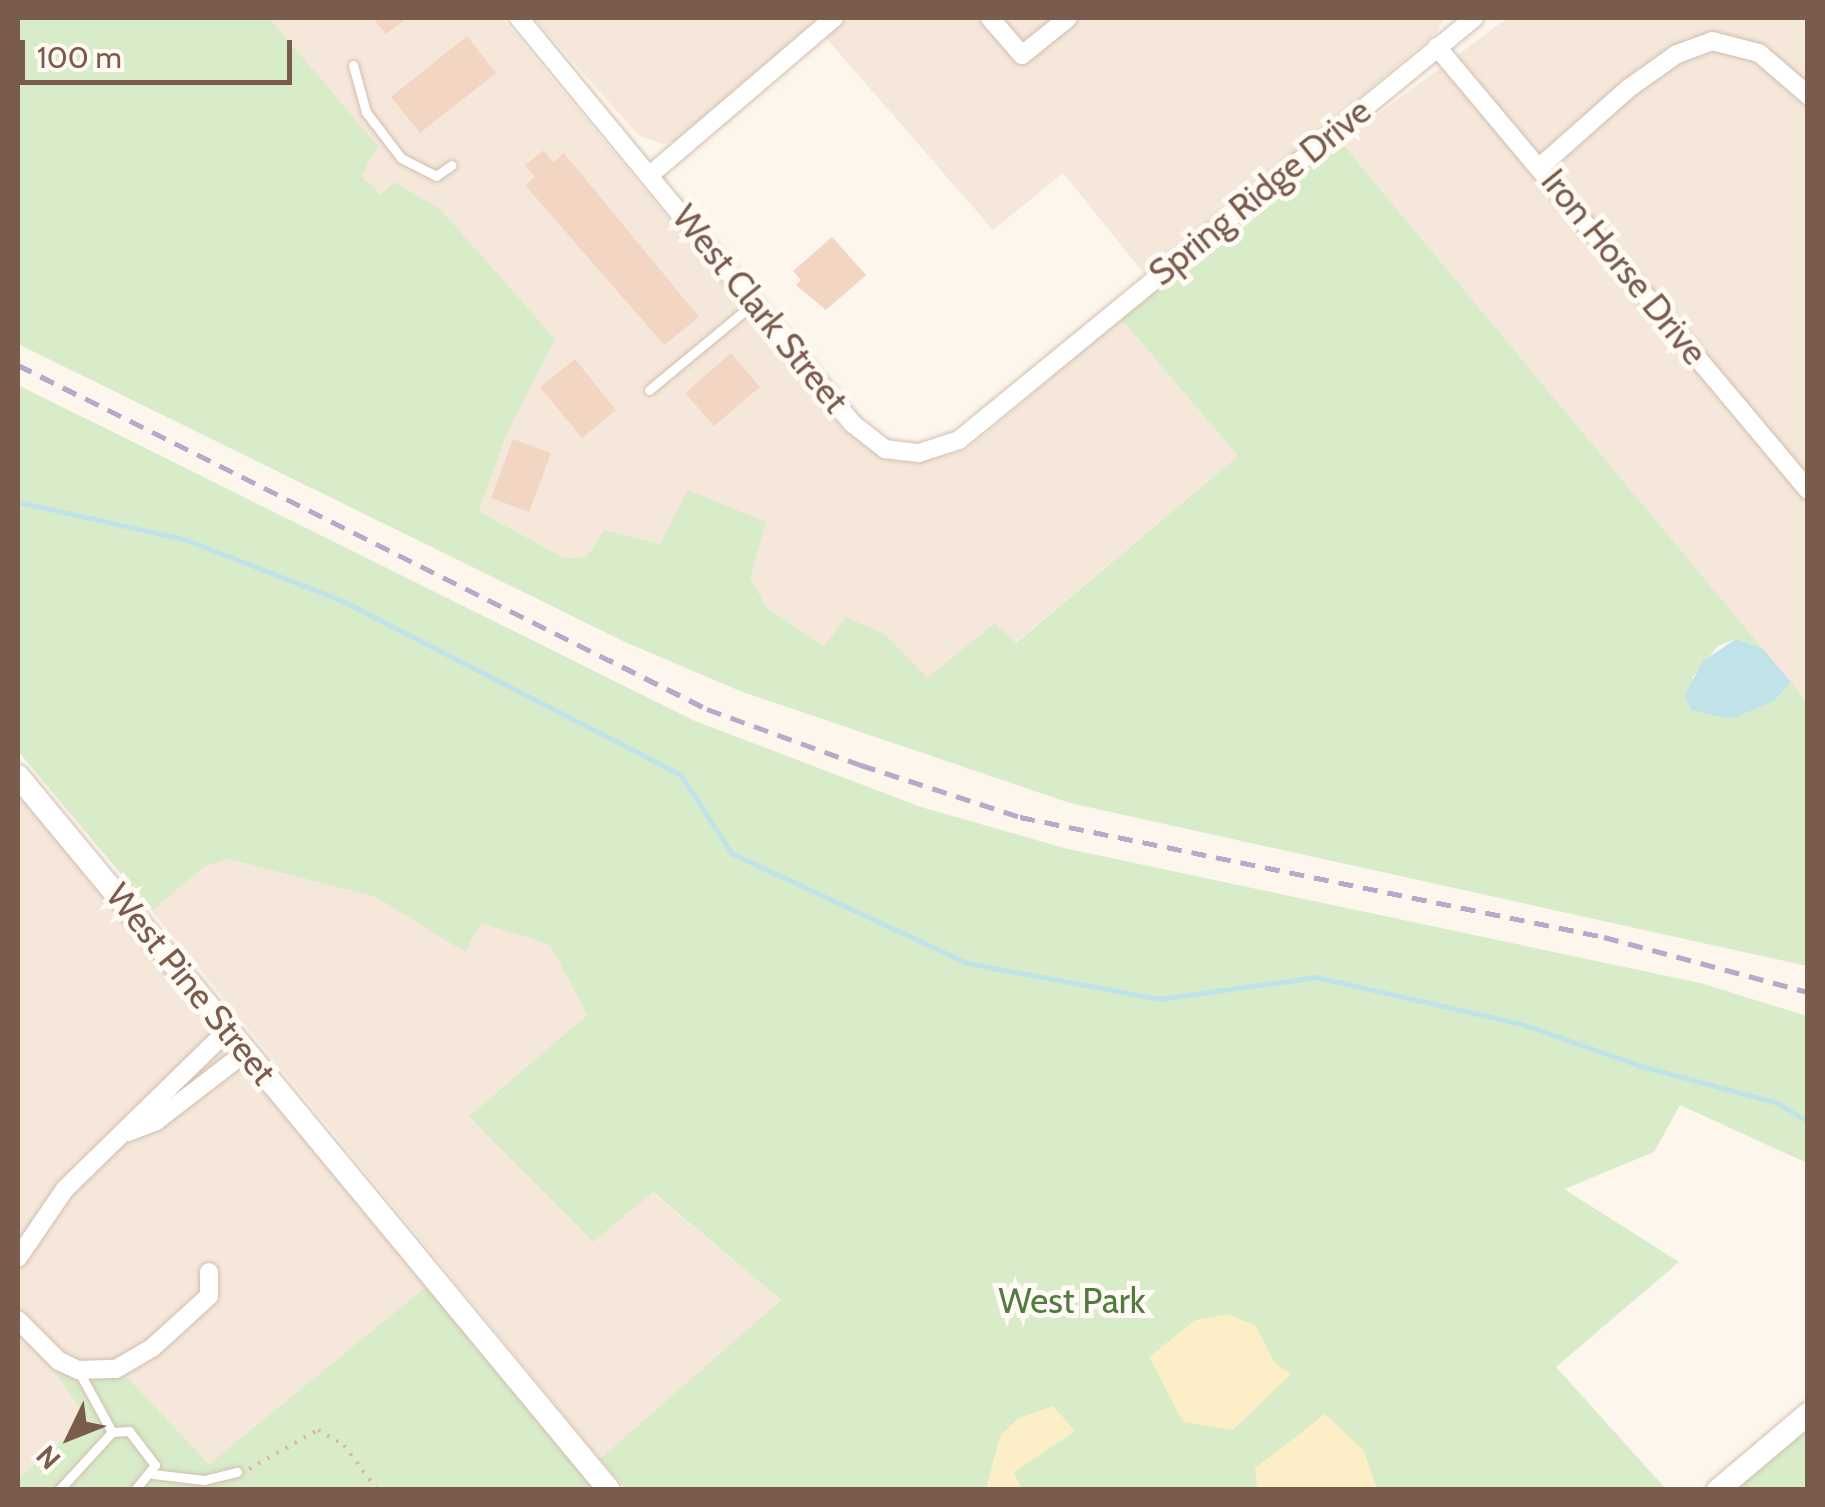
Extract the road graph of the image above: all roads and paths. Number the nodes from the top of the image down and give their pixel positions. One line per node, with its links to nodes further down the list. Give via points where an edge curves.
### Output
1 (518, 18): 11 (street, West Clark Street)
2 (834, 18): 11 (street)
3 (990, 18): 4 (street, via 1022,55)
4 (1068, 18)
5 (1468, 20): 6 (street, Spring Ridge Drive)
6 (1437, 47): 10 (street, Iron Horse Drive); 13 (street, Spring Ridge Drive)
7 (353, 65): 9 (lane, via 366,112 401,158 436,176)
8 (1808, 95): 10 (street, via 1759,54 1712,41 1677,54)
9 (452, 164)
10 (1541, 166): 15 (street, Iron Horse Drive)
11 (650, 175): 12 (street, West Clark Street)
12 (754, 304): 13 (street, West Clark Street, via 853,424 900,452 958,440); 14 (lane)
13 (1047, 368)
14 (650, 390)
15 (1808, 490)
16 (18, 776): 17 (street, West Pine Street)
17 (228, 1030): 18 (street, West Pine Street); 19 (street, via 150,1102)
18 (246, 1052): 19 (street, via 156,1121); 31 (street, West Pine Street)
19 (128, 1132): 20 (street, via 65,1188)
20 (18, 1258)
21 (209, 1272): 23 (street, via 209,1296 152,1348 116,1369)
22 (18, 1320): 23 (street, via 37,1344)
23 (78, 1370): 25 (lane)
24 (1808, 1414): 32 (street)
25 (112, 1432): 27 (lane, via 129,1431 155,1464); 28 (lane)
26 (237, 1472): 27 (lane, via 192,1480); 30 (path, via 291,1451 318,1430 344,1445)
27 (153, 1474): 29 (lane)
28 (59, 1490)
29 (135, 1490)
30 (377, 1490)
31 (609, 1490)
32 (1718, 1490)

